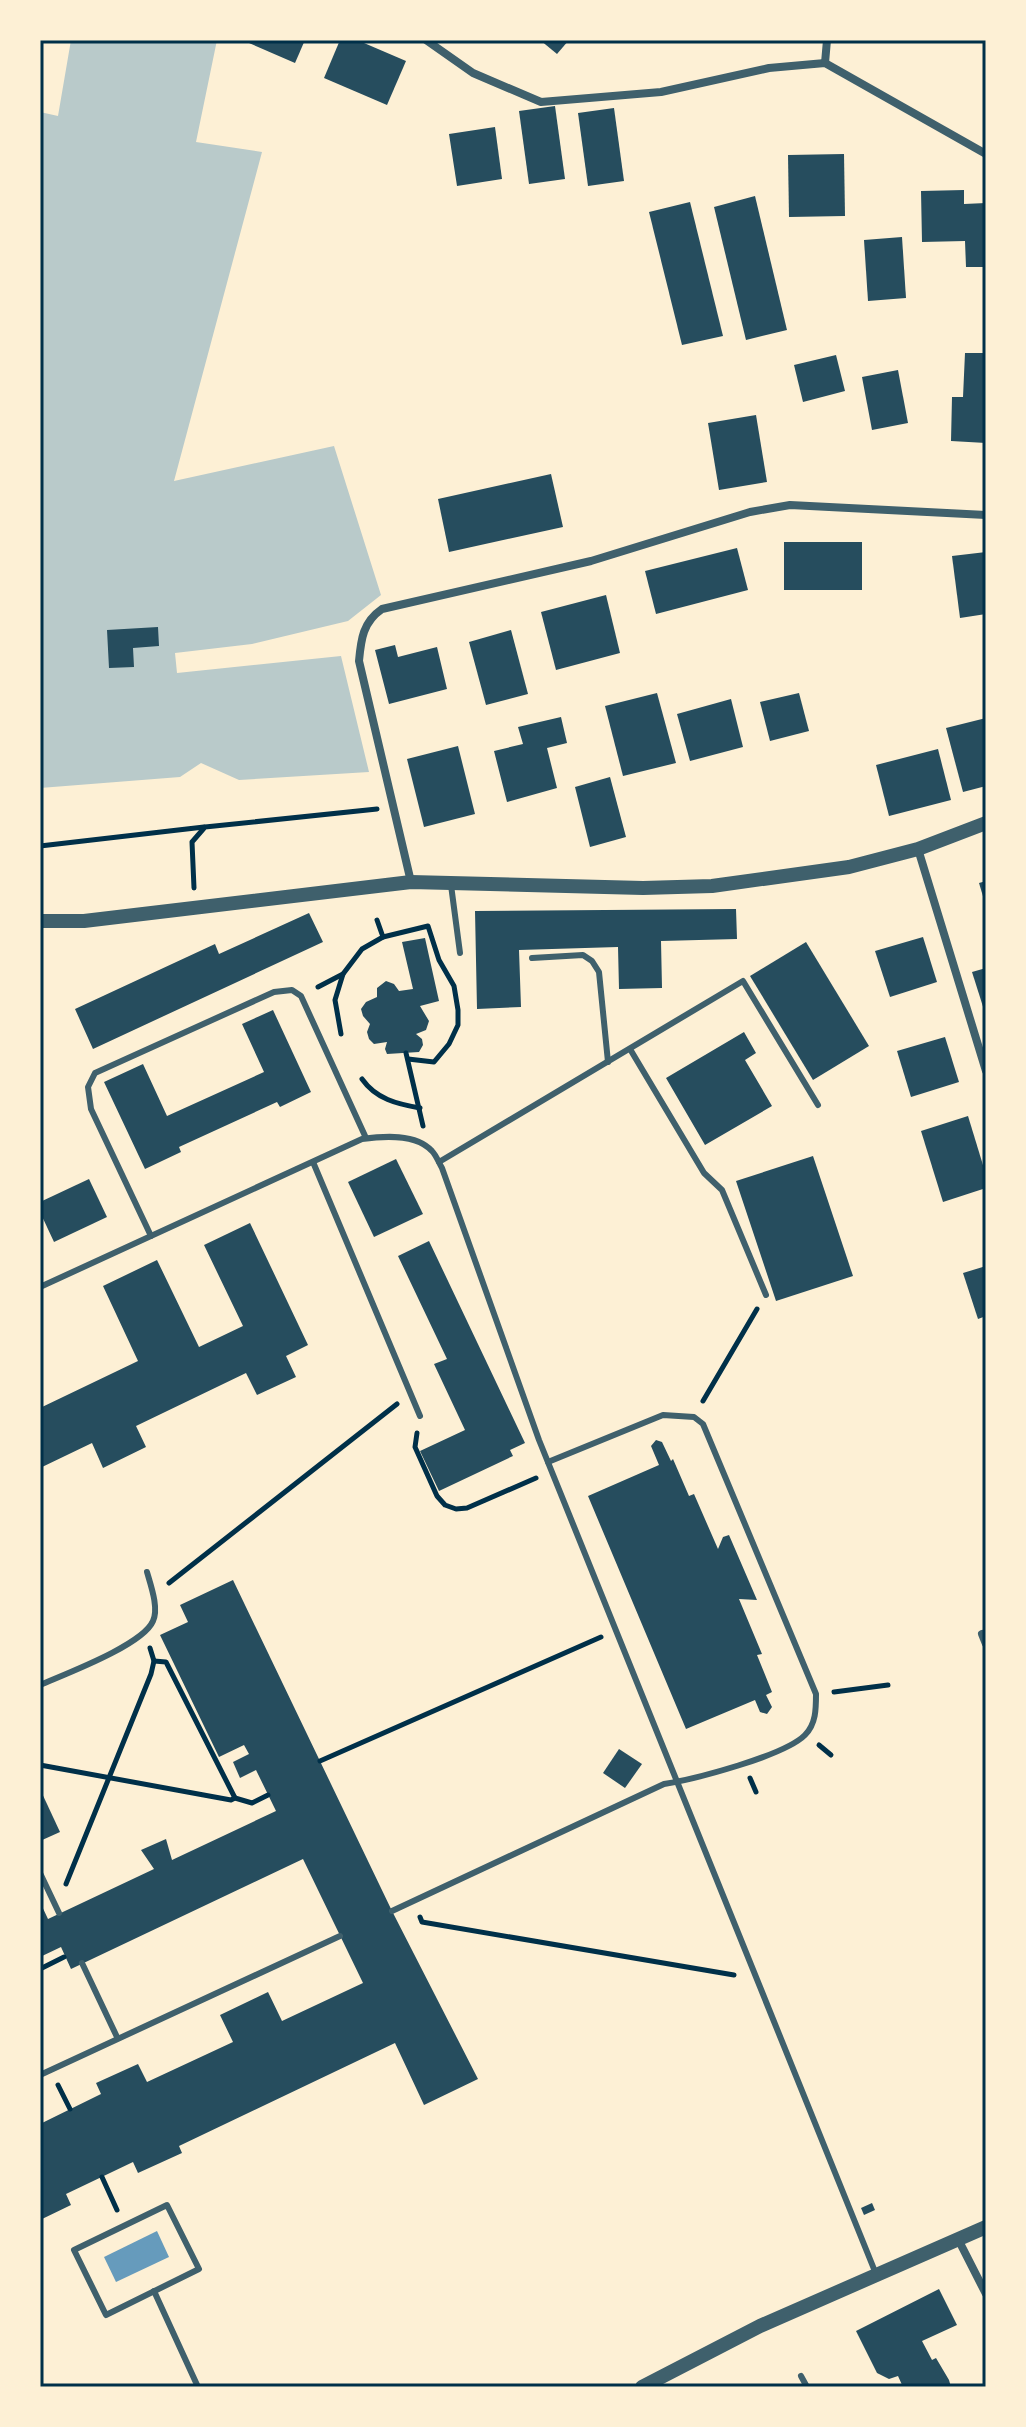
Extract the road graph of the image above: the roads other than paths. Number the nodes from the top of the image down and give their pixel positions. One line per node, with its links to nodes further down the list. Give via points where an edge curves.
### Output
1 (426, 40): 3 (street, via 473,73 541,102 661,92 769,68)
2 (827, 40): 3 (street)
3 (825, 63): 4 (street)
4 (986, 154)
5 (986, 515): 8 (street, via 776,507 591,561 382,609 362,635 359,661)
6 (986, 823): 7 (street)
7 (918, 849): 9 (street, via 849,867 712,886); 15 (street)
8 (411, 882): 9 (street); 10 (street, via 84,921)
9 (451, 883): 11 (lane)
10 (40, 921)
11 (460, 953)
12 (532, 958): 14 (lane, via 583,955 592,961 599,972)
13 (630, 1049): 14 (lane); 16 (lane, via 743,981); 22 (lane, via 704,1173 722,1190)
14 (608, 1062): 19 (lane)
15 (986, 1071)
16 (818, 1105)
17 (366, 1138): 18 (lane); 19 (lane, via 391,1135 421,1143); 20 (lane, via 301,996 292,990 274,992 95,1073 88,1087 91,1109)
18 (313, 1162): 20 (lane); 23 (lane)
19 (439, 1162): 24 (lane)
20 (151, 1236): 21 (lane)
21 (40, 1287)
22 (766, 1295)
23 (420, 1416)
24 (548, 1462): 29 (lane); 29 (lane, via 663,1415 694,1417 703,1424 816,1694 816,1715 795,1743 712,1775)
25 (147, 1572): 28 (lane, via 154,1620 145,1632)
26 (982, 1634): 27 (street)
27 (986, 1644)
28 (40, 1685)
29 (677, 1782): 32 (lane); 39 (lane)
30 (40, 1873): 31 (lane)
31 (58, 1910)
32 (392, 1911)
33 (340, 1936): 35 (lane)
34 (82, 1963): 35 (lane)
35 (117, 2037): 36 (lane)
36 (40, 2075)
37 (986, 2227): 38 (street)
38 (959, 2241): 39 (street); 41 (street)
39 (877, 2277): 43 (street, via 760,2326)
40 (154, 2291): 40 (lane, via 106,2315 74,2250 167,2205 199,2269); 44 (lane)
41 (986, 2294)
42 (801, 2376): 45 (lane)
43 (646, 2386)
44 (198, 2387)
45 (807, 2387)

